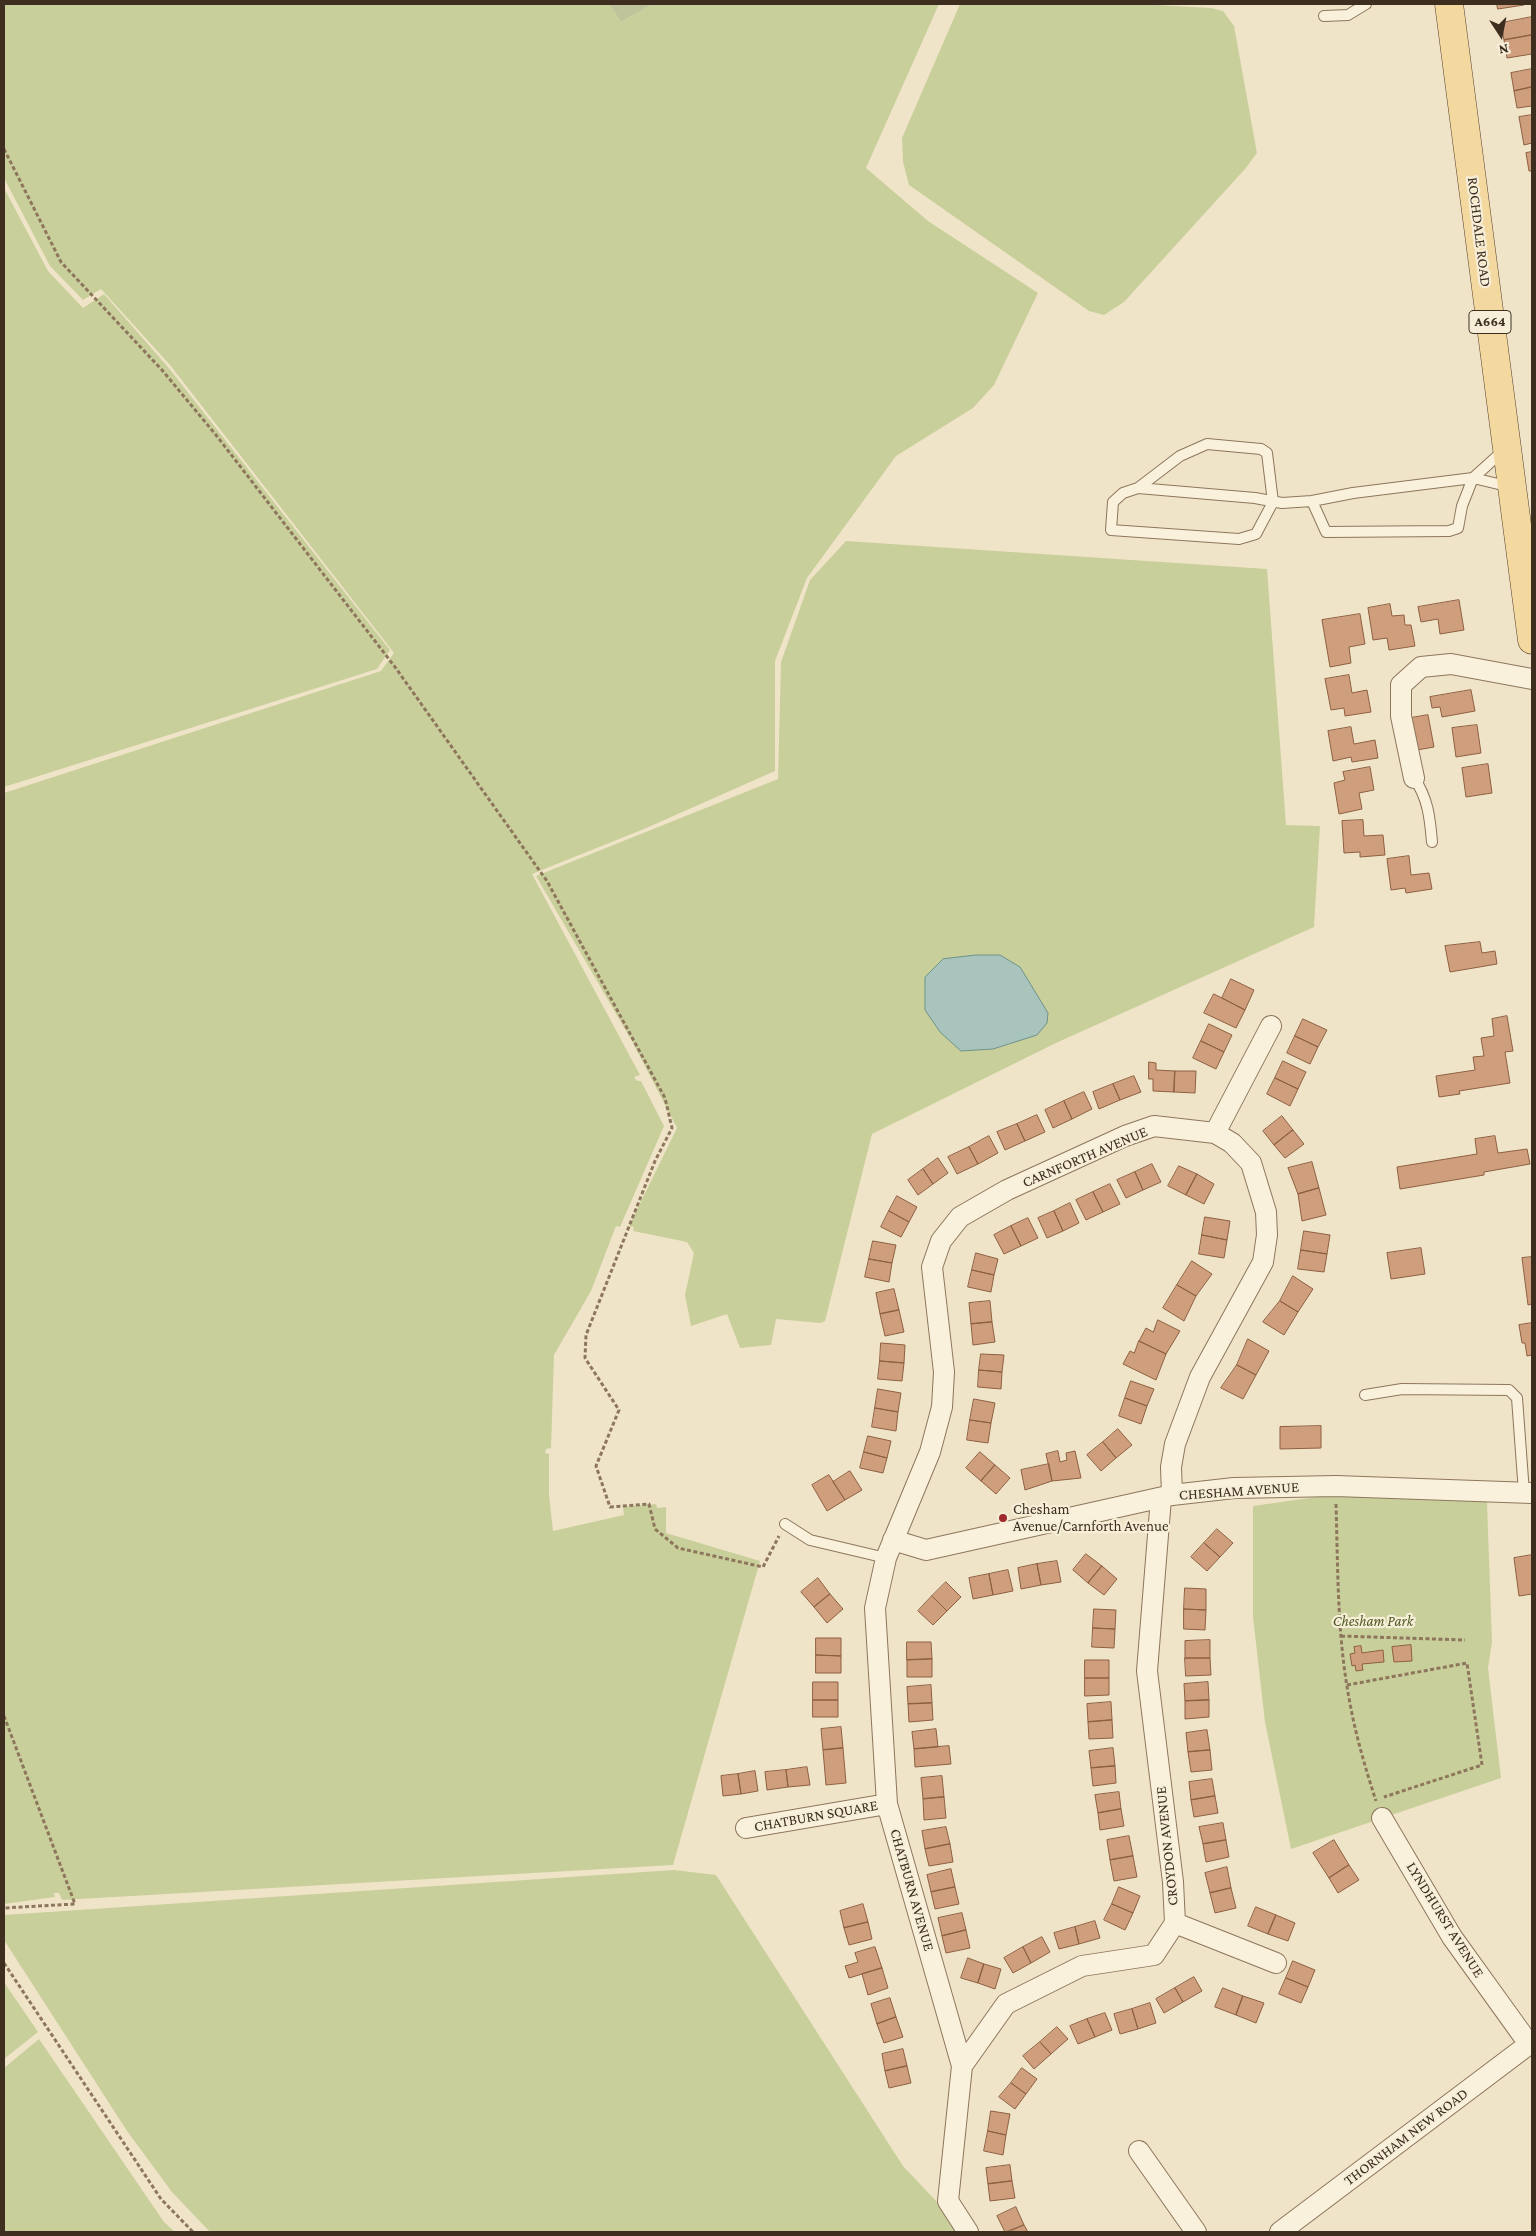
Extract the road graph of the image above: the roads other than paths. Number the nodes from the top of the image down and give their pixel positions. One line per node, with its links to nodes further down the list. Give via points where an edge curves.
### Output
1 (1366, 4): 3 (lane, via 1348,15)
2 (1449, 4): 4 (main road, ROCHDALE ROAD / A664)
3 (1324, 16)
4 (1506, 447): 5 (lane); 6 (main road, ROCHDALE ROAD / A664)
5 (1473, 478): 6 (lane); 8 (lane); 8 (lane, via 1458,528 1448,531 1326,532)
6 (1512, 487): 10 (main road, ROCHDALE ROAD / A664)
7 (1138, 488): 9 (lane); 9 (lane, via 1180,456 1207,444 1261,449 1267,453); 9 (lane, via 1123,493 1113,502 1111,530 1239,539 1256,534)
8 (1312, 501): 9 (lane)
9 (1273, 502)
10 (1532, 640)
11 (1532, 679): 12 (street, via 1451,664 1421,667 1401,686 1401,716)
12 (1414, 778): 13 (lane, via 1424,792)
13 (1432, 842)
14 (1271, 1026): 15 (street)
15 (1215, 1133): 18 (street, CARNFORTH AVENUE, via 1232,1143 1251,1163 1266,1212 1267,1235 1262,1262 1200,1377 1175,1444); 20 (street, CARNFORTH AVENUE, via 1154,1126 1125,1136 1007,1190 960,1217 941,1241 932,1267 944,1372 942,1407 930,1452)
16 (1365, 1394): 17 (lane, via 1402,1389 1509,1390 1517,1398)
17 (1528, 1493): 18 (street, CHESHAM AVENUE, via 1336,1486 1234,1488)
18 (1166, 1497): 20 (street, CHESHAM AVENUE, via 926,1550); 24 (street, CROYDON AVENUE, via 1147,1671 1173,1882)
19 (784, 1524): 20 (lane, via 810,1540)
20 (889, 1549): 21 (street, CHATBURN AVENUE, via 874,1608)
21 (887, 1804): 23 (street, CHATBURN SQUARE); 27 (street, CHATBURN AVENUE)
22 (1379, 1809): 26 (street, LYNDHURST AVENUE, via 1452,1937)
23 (746, 1828)
24 (1175, 1924): 25 (street); 27 (street, CROYDON AVENUE, via 1154,1955 1082,1966 1006,2004)
25 (1276, 1963)
26 (1530, 2043): 31 (street, THORNHAM NEW ROAD)
27 (962, 2066): 29 (street, CHATBURN AVENUE, via 948,2201)
28 (1139, 2150): 30 (street)
29 (968, 2232)
30 (1196, 2232)
31 (1280, 2232)

